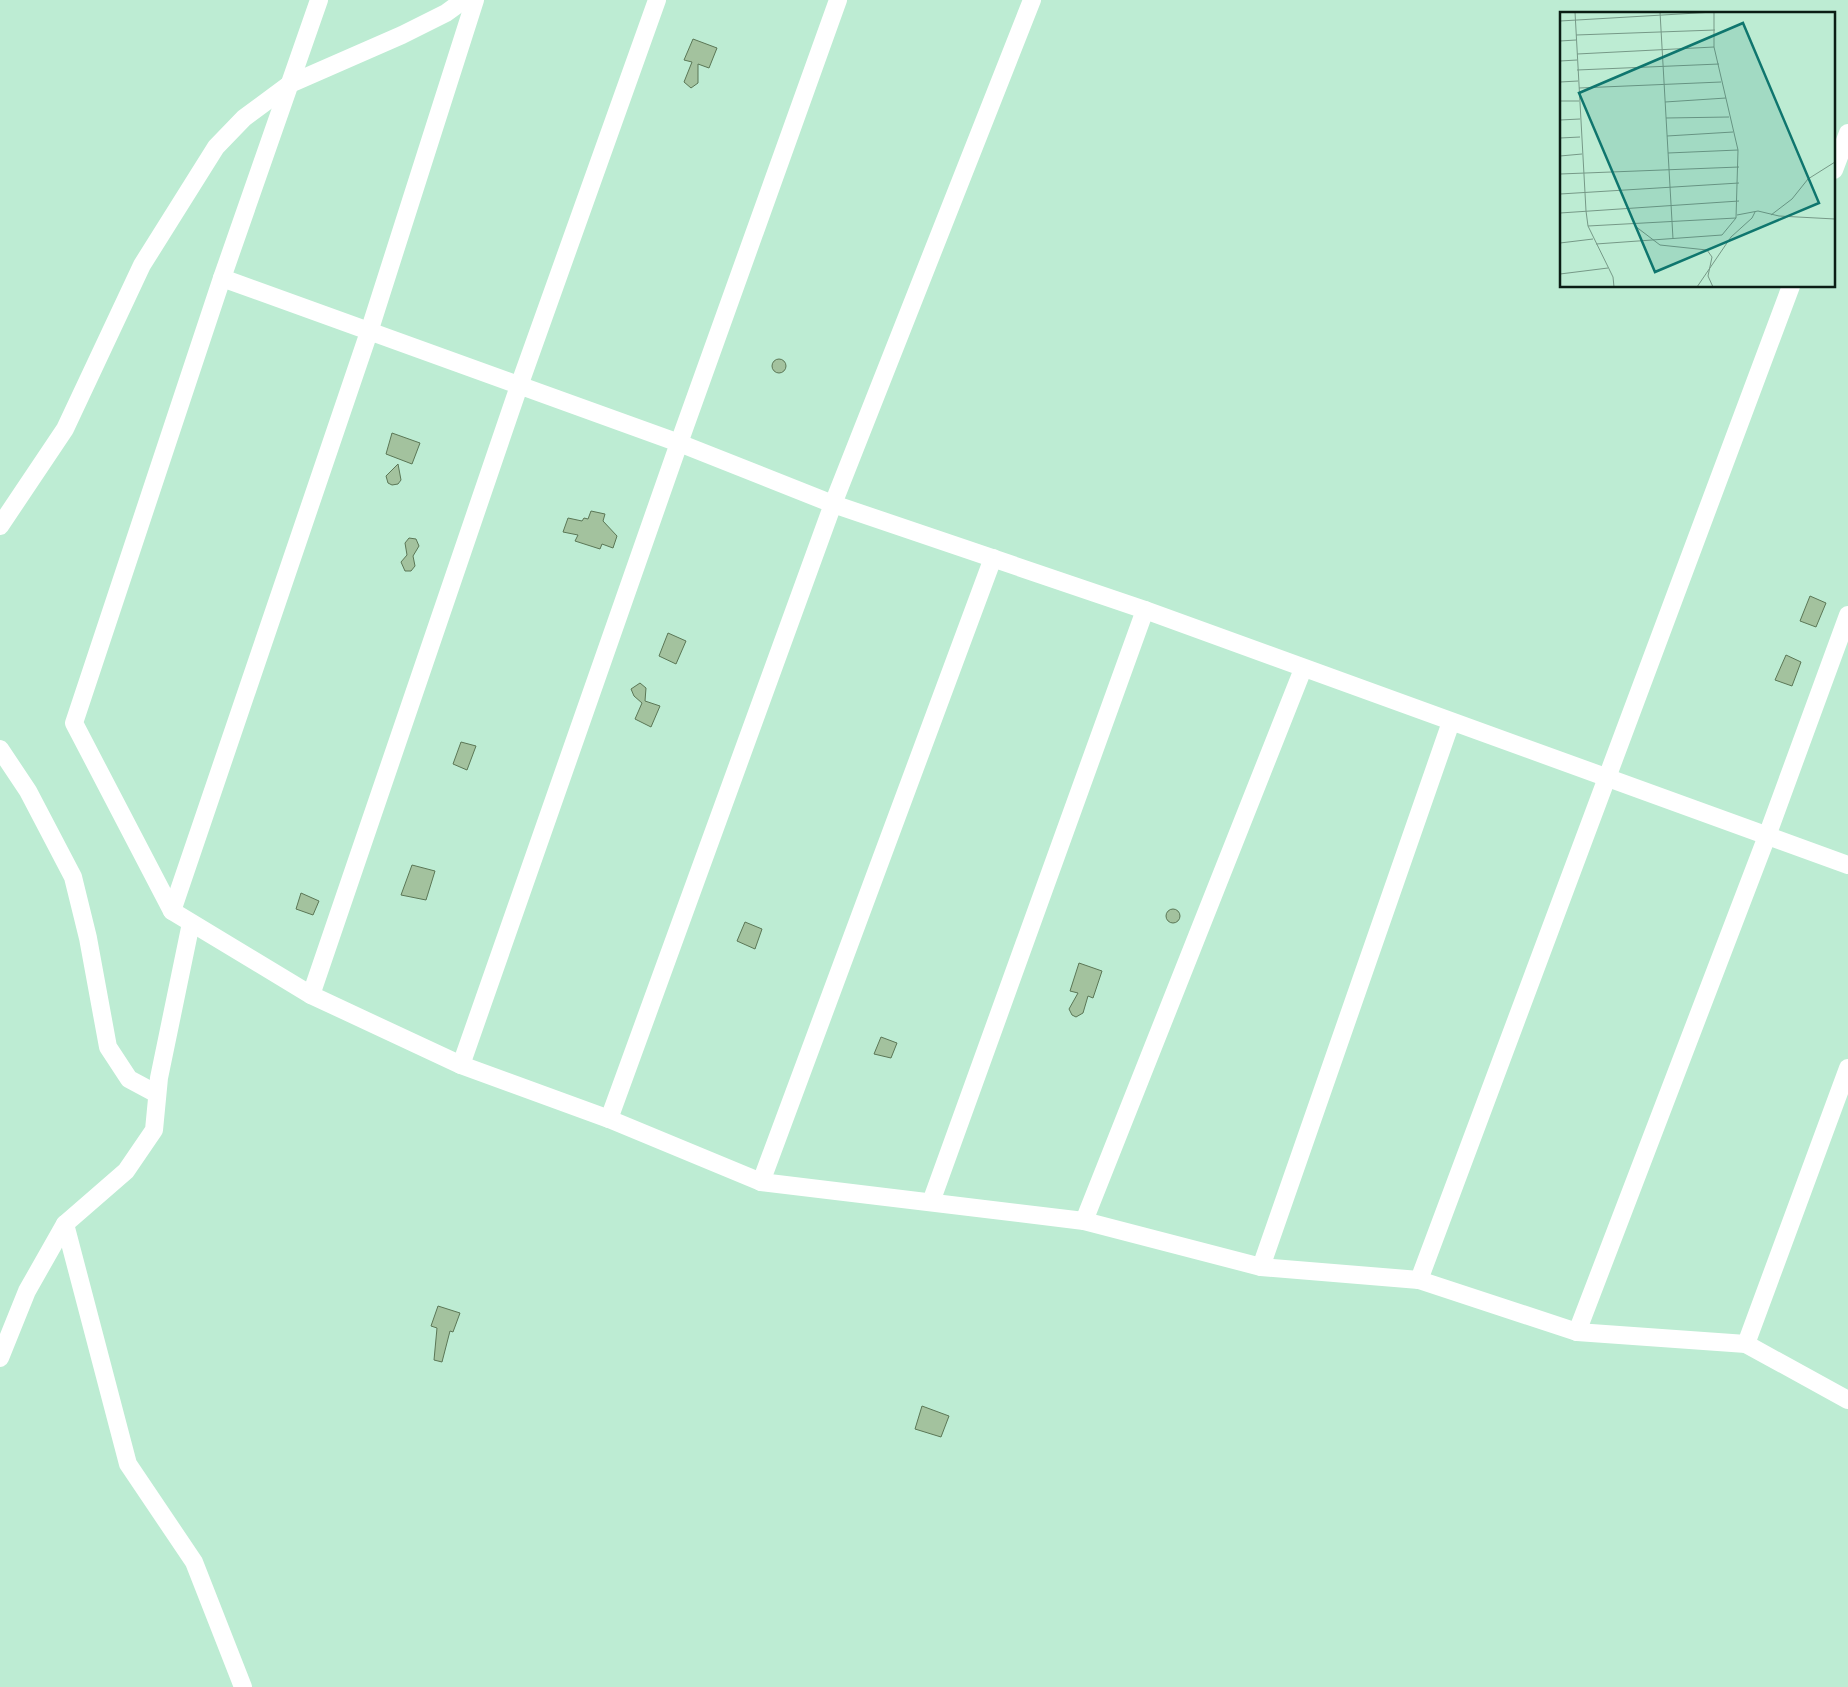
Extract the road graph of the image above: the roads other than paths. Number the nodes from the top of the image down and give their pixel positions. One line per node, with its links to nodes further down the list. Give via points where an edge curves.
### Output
1 (319, 0): 7 (street)
2 (464, 0): 7 (street, via 402,35)
3 (475, 0): 12 (street)
4 (657, 0): 13 (street)
5 (838, 0): 14 (street)
6 (1032, 0): 15 (street)
7 (290, 84): 10 (street); 16 (street, via 244,118 216,147 142,265 65,429)
8 (1848, 133): 9 (street)
9 (1836, 165)
10 (222, 278): 12 (street); 26 (street, via 74,723)
11 (1790, 288): 23 (street)
12 (369, 332): 13 (street); 26 (street)
13 (519, 386): 14 (street); 28 (street)
14 (679, 444): 15 (street); 29 (street)
15 (833, 504): 17 (street); 32 (street)
16 (0, 526)
17 (993, 558): 18 (street); 33 (street)
18 (1145, 610): 20 (street); 34 (street)
19 (1848, 615): 24 (street)
20 (1303, 669): 21 (street); 35 (street)
21 (1451, 722): 23 (street); 37 (street)
22 (0, 749): 31 (street, via 28,791 73,877 108,1047 129,1079)
23 (1607, 778): 24 (street); 38 (street)
24 (1767, 836): 25 (street); 39 (street)
25 (1848, 865)
26 (172, 912): 27 (street)
27 (191, 923): 28 (street); 31 (street)
28 (311, 995): 29 (street)
29 (461, 1065): 32 (street)
30 (1848, 1068): 40 (street)
31 (157, 1094): 36 (street, via 154,1130 126,1171)
32 (609, 1119): 33 (street)
33 (761, 1182): 34 (street)
34 (931, 1202): 35 (street)
35 (1084, 1221): 37 (street)
36 (65, 1224): 41 (street, via 27,1291); 43 (street, via 128,1464 194,1562)
37 (1261, 1267): 38 (street)
38 (1419, 1280): 39 (street)
39 (1578, 1332): 40 (street)
40 (1746, 1344): 42 (street)
41 (0, 1358)
42 (1848, 1400)
43 (243, 1687)

